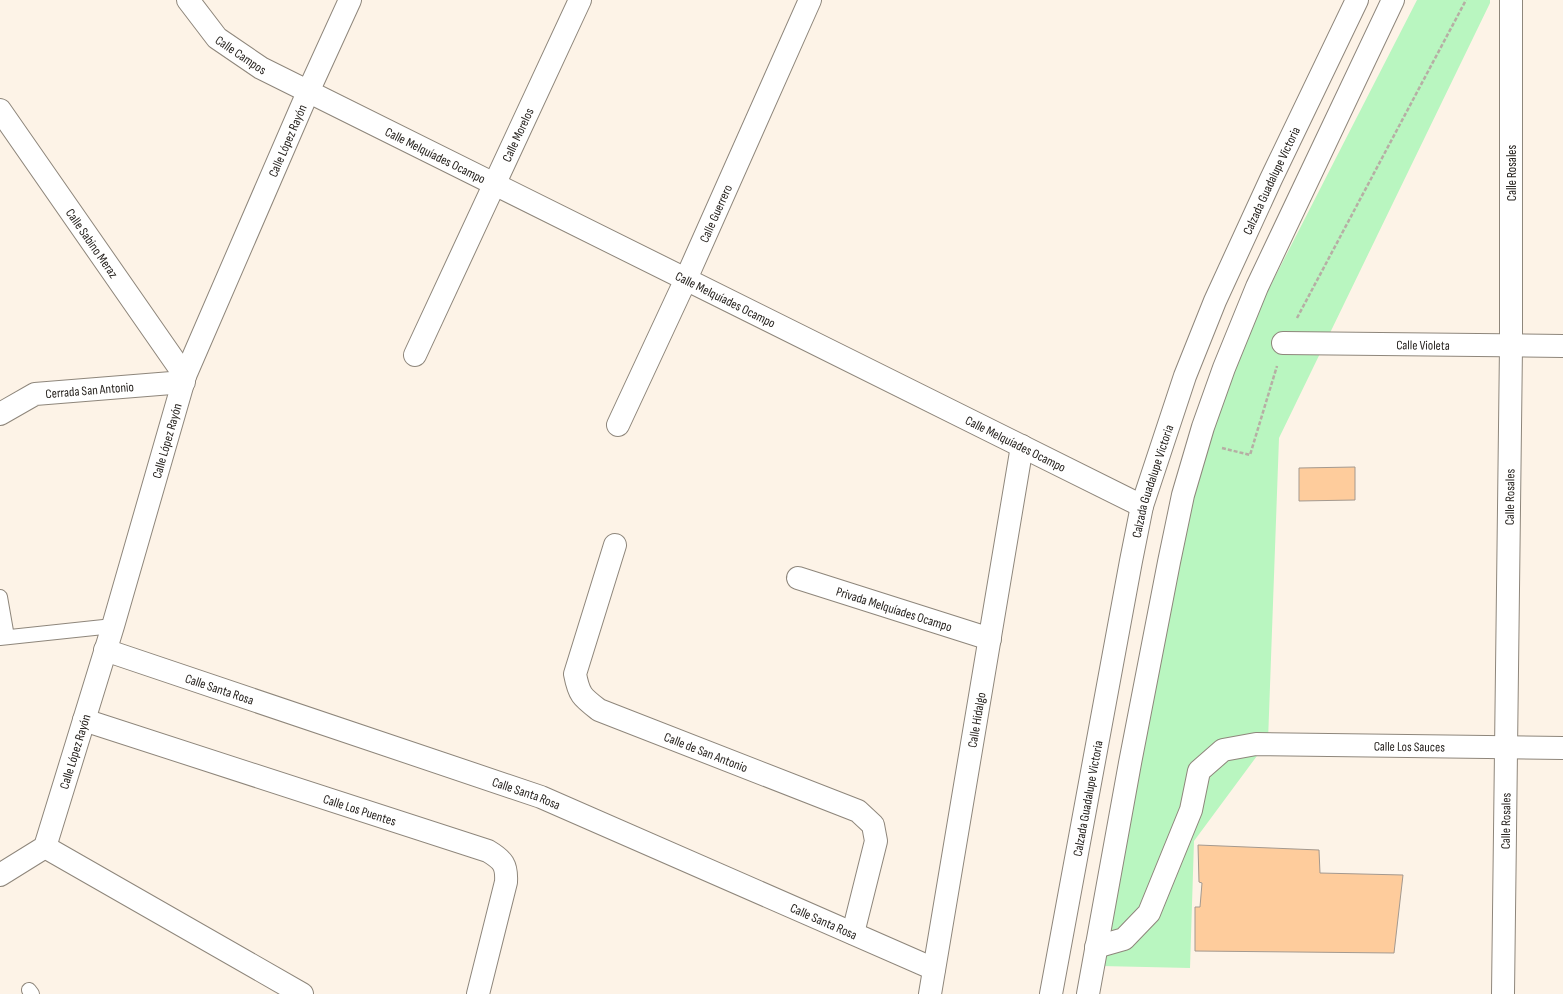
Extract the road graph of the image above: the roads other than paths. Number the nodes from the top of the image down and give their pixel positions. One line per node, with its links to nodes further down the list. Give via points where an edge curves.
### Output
1 (188, 0): 8 (street, Calle Campos, via 217,38 261,68)
2 (350, 0): 8 (street, Calle López Rayón)
3 (580, 0): 10 (street, Calle Morelos)
4 (810, 0): 11 (street, Calle Guerrero)
5 (1357, 0): 20 (street, Calzada Guadalupe Victoria, via 1215,301 1185,376)
6 (1393, 0): 34 (street, via 1257,287 1203,427 1183,495 1169,562)
7 (1511, 0): 13 (street, Calle Rosales)
8 (308, 92): 10 (street, Calle Melquíades Ocampo); 16 (street, Calle López Rayón)
9 (0, 110): 16 (street, Calle Sabino Meraz)
10 (494, 184): 11 (street, Calle Melquíades Ocampo); 15 (street, Calle Morelos)
11 (686, 279): 18 (street, Calle Guerrero); 19 (street, Calle Melquíades Ocampo)
12 (1284, 343): 13 (street, Calle Violeta)
13 (1511, 346): 14 (street, Calle Violeta); 29 (street, Calle Rosales)
14 (1563, 346)
15 (415, 355)
16 (184, 379): 17 (street, Cerrada San Antonio, via 35,394); 24 (street, Calle López Rayón)
17 (0, 414)
18 (618, 425)
19 (1022, 446): 20 (street, Calle Melquíades Ocampo); 26 (street, Calle Hidalgo)
20 (1142, 506): 39 (street, Calzada Guadalupe Victoria)
21 (615, 545): 33 (street, Calle de San Antonio, via 575,674 578,690 599,710 858,811 873,825 876,841)
22 (798, 578): 26 (street, Privada Melquíades Ocampo)
23 (0, 597): 25 (lane)
24 (113, 626): 25 (lane); 27 (street, Calle López Rayón)
25 (4, 637)
26 (990, 639): 35 (street, Calle Hidalgo)
27 (105, 650): 28 (street, Calle López Rayón); 33 (street, Calle Santa Rosa, via 541,797)
28 (84, 720): 31 (street, Calle López Rayón); 37 (street, Calle Los Puentes, via 488,851 496,856 503,861 507,870 506,882)
29 (1506, 747): 30 (street, Calle Los Sauces); 34 (street, Calle Los Sauces, via 1256,744 1223,750 1199,771 1191,810 1149,913 1124,939); 41 (street, Calle Rosales)
30 (1563, 748)
31 (45, 847): 32 (street); 36 (street)
32 (0, 875)
33 (853, 934): 35 (street, Calle Santa Rosa)
34 (1096, 946): 40 (street)
35 (934, 969): 38 (street, Calle Hidalgo)
36 (302, 994)
37 (478, 994)
38 (930, 994)
39 (1051, 994)
40 (1088, 994)
41 (1502, 994)

